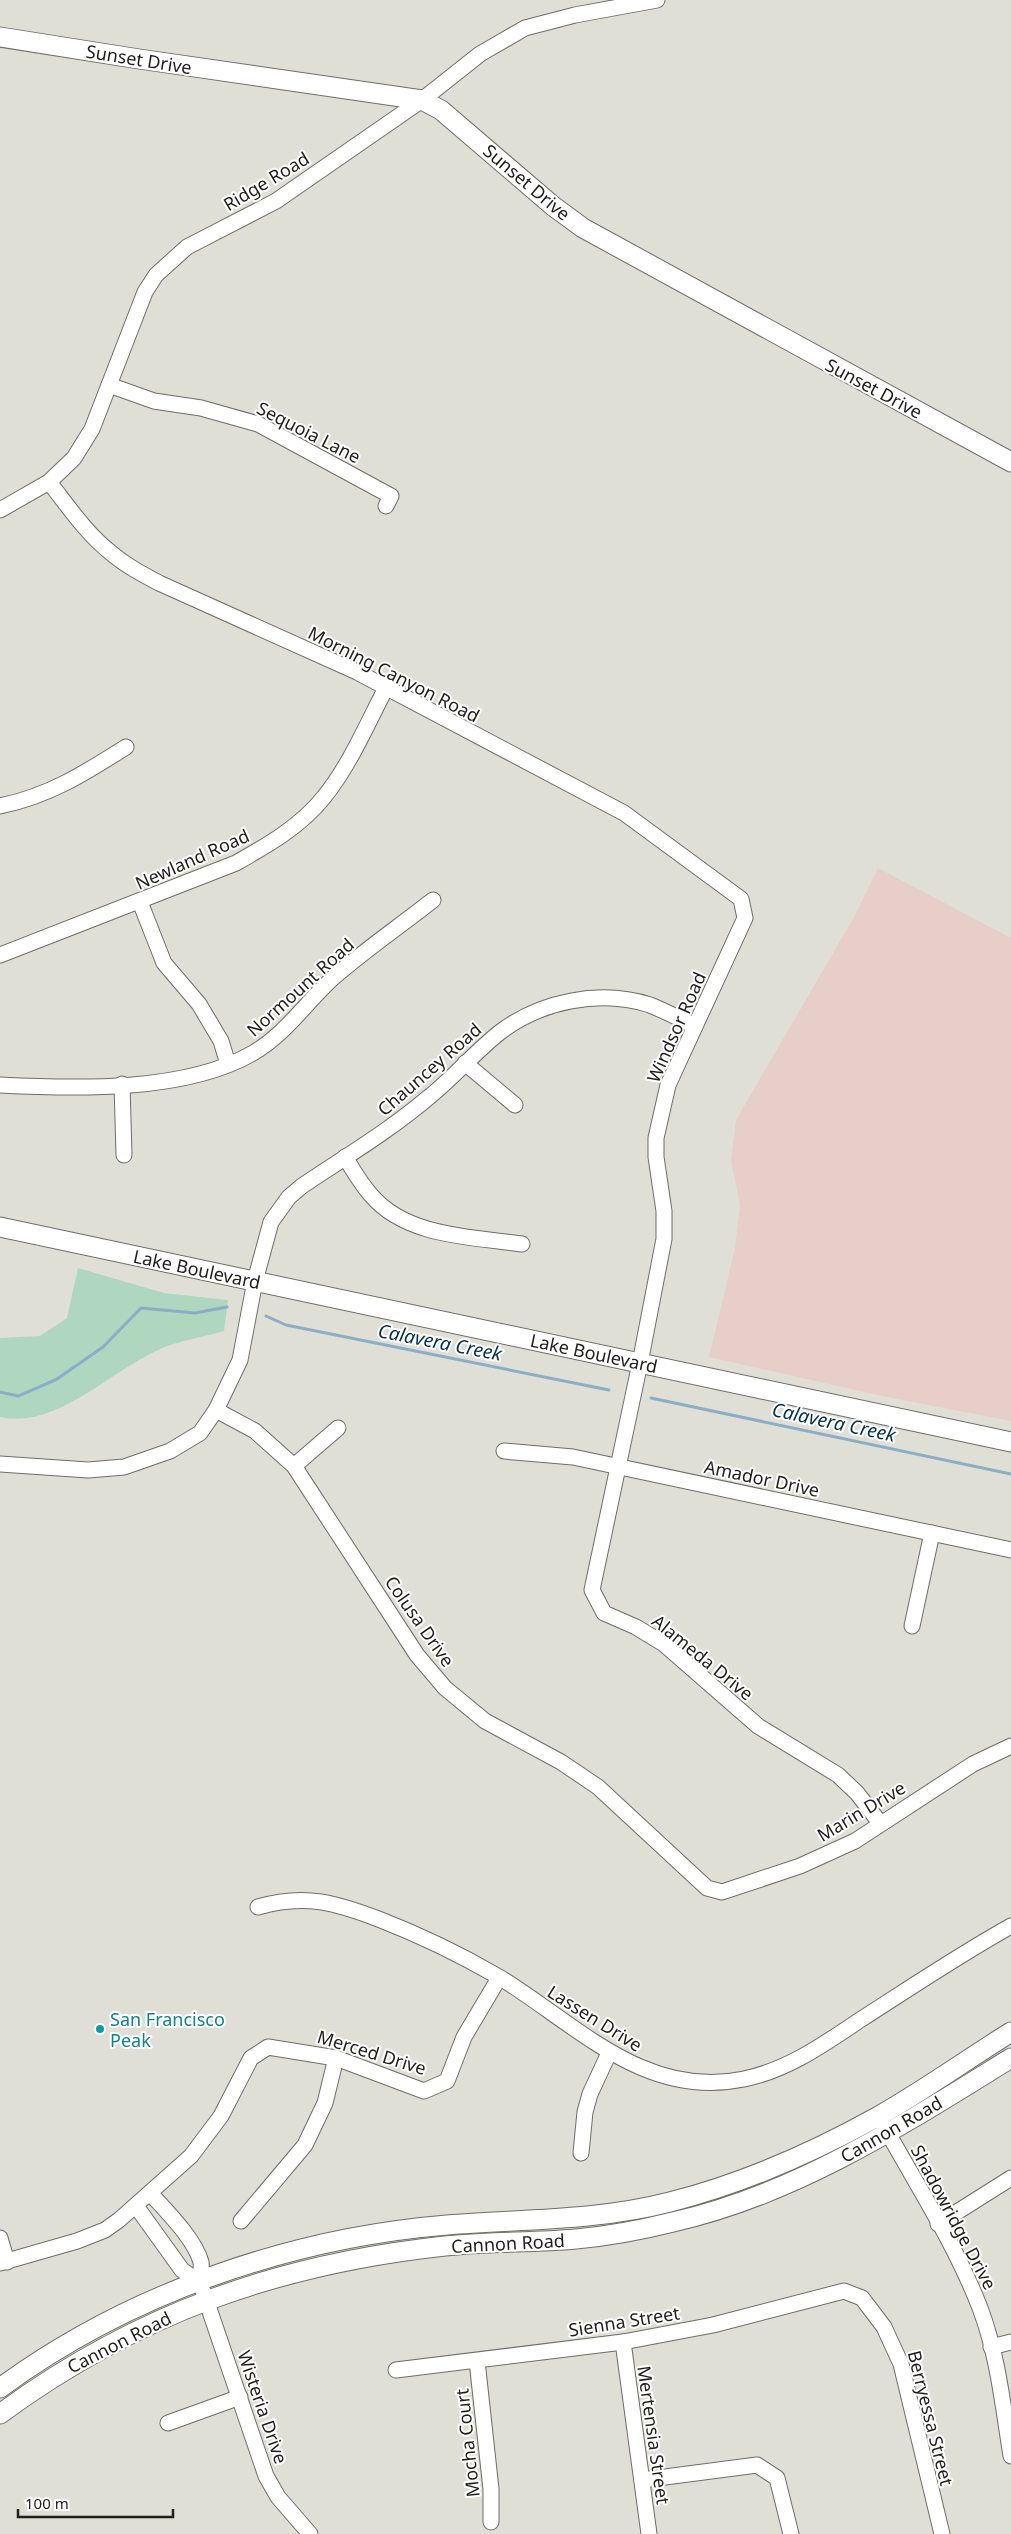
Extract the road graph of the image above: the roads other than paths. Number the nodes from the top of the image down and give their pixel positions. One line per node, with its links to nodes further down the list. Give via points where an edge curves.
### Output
1 (657, 0): 3 (street, Ridge Road, via 524,28 480,54)
2 (0, 37): 3 (main road, Sunset Drive)
3 (422, 100): 4 (street, Ridge Road, via 276,201 187,247 156,275 145,292); 5 (main road, Sunset Drive, via 441,110 583,228)
4 (109, 385): 6 (street, Ridge Road, via 92,430 74,458); 7 (street, Sequoia Lane, via 154,401 201,408 258,424 391,496)
5 (1011, 462)
6 (49, 482): 8 (street, Ridge Road); 9 (street, Morning Canyon Road, via 109,552 135,570)
7 (386, 506)
8 (0, 510)
9 (386, 688): 12 (street, Morning Canyon Road, via 624,813); 14 (street, Newland Road, via 336,781 300,821 270,844 236,863)
10 (126, 746): 11 (street, via 68,784 22,802)
11 (0, 806)
12 (733, 892): 16 (street, Windsor Road, via 741,899 745,918)
13 (433, 900): 18 (street, Normount Road, via 334,977 285,1028 254,1052)
14 (140, 902): 15 (street, Newland Road); 18 (street, via 164,963 199,1004 221,1040)
15 (0, 955)
16 (694, 1026): 17 (street, Chauncey Road, via 650,1006 622,998 588,998 544,1008 519,1019); 27 (street, Windsor Road, via 668,1085 656,1138 664,1239)
17 (465, 1063): 21 (street); 23 (street, Chauncey Road, via 432,1096 392,1128)
18 (228, 1064): 20 (street, Normount Road, via 206,1073 164,1082)
19 (0, 1084): 20 (street, Normount Road, via 54,1088)
20 (122, 1084): 22 (street)
21 (514, 1105)
22 (124, 1155)
23 (344, 1157): 25 (street, via 372,1197 410,1222 434,1231); 26 (street, Chauncey Road, via 289,1197 271,1222)
24 (0, 1227): 26 (main road, Lake Boulevard)
25 (522, 1244)
26 (255, 1281): 27 (main road, Lake Boulevard); 28 (street, Chauncey Road, via 240,1360)
27 (640, 1363): 30 (main road, Lake Boulevard); 34 (street, Alameda Drive)
28 (216, 1410): 32 (street, Chauncey Road, via 200,1433 170,1451 124,1467 88,1470); 33 (street, Colusa Drive, via 255,1431)
29 (338, 1428): 33 (street)
30 (1011, 1442)
31 (504, 1451): 34 (street, Amador Drive, via 573,1457)
32 (0, 1464)
33 (294, 1466): 40 (street, Colusa Drive, via 418,1655 445,1688 485,1721 561,1762 598,1787 707,1888)
34 (617, 1466): 35 (street, Amador Drive); 39 (street, Alameda Drive, via 592,1590 604,1613 636,1626 664,1644 758,1726 838,1775 857,1792)
35 (932, 1533): 36 (street, Amador Drive); 37 (street)
36 (1011, 1550)
37 (912, 1626)
38 (1011, 1746): 39 (street, Marin Drive, via 973,1764)
39 (880, 1823): 40 (street, Marin Drive, via 854,1841 800,1866)
40 (722, 1892)
41 (258, 1908): 43 (street, Lassen Drive, via 278,1902 312,1900 342,1905 427,1938)
42 (1011, 1926): 45 (street, Lassen Drive, via 806,2055 785,2066 745,2079 687,2081 645,2071)
43 (499, 1978): 45 (street, Lassen Drive); 46 (street, Merced Drive, via 464,2037 447,2081 424,2091)
44 (1011, 2032): 48 (main road, Cannon Road)
45 (610, 2052): 50 (street, via 590,2094)
46 (336, 2058): 52 (street, Merced Drive, via 268,2047 251,2058 221,2116 191,2156); 54 (street, via 325,2103 305,2145)
47 (1011, 2058): 49 (main road, Cannon Road)
48 (878, 2116): 49 (street, Shadowridge Drive); 58 (main road, Cannon Road, via 818,2148 671,2202 575,2219 447,2225 372,2234 296,2251)
49 (888, 2133): 55 (street, Shadowridge Drive); 60 (main road, Cannon Road, via 827,2166 754,2198 676,2222 577,2239 449,2245 375,2254 301,2270)
50 (581, 2153)
51 (1011, 2178): 55 (street)
52 (151, 2194): 53 (street, Merced Drive); 58 (street, via 177,2223 196,2252 202,2264)
53 (136, 2206): 57 (street, Merced Drive, via 105,2230); 58 (street, via 182,2270)
54 (241, 2221)
55 (938, 2224): 63 (street, Shadowridge Drive, via 980,2308)
56 (0, 2238): 57 (street)
57 (3, 2262)
58 (199, 2282): 60 (street, Wisteria Drive); 66 (main road, Cannon Road, via 120,2315 70,2341)
59 (854, 2295): 61 (street, Sienna Street, via 844,2291 713,2325); 76 (street, Berryessa Street, via 862,2298 884,2327 901,2364)
60 (207, 2300): 67 (street, Wisteria Drive); 68 (main road, Cannon Road, via 131,2332 81,2359)
61 (623, 2342): 64 (street, Sienna Street); 71 (street, Mertensia Street)
62 (1011, 2342): 63 (street)
63 (991, 2347): 70 (street, Shadowridge Drive)
64 (477, 2361): 65 (street, Sienna Street); 72 (street, Mocha Court, via 491,2490)
65 (396, 2370)
66 (0, 2388)
67 (240, 2397): 69 (street); 73 (street, Wisteria Drive, via 266,2476 278,2497)
68 (0, 2414)
69 (168, 2423)
70 (1011, 2456)
71 (642, 2480): 74 (street, Mertensia Street); 75 (street, via 758,2465 777,2478)
72 (491, 2522)
73 (310, 2534)
74 (649, 2534)
75 (792, 2534)
76 (942, 2534)

